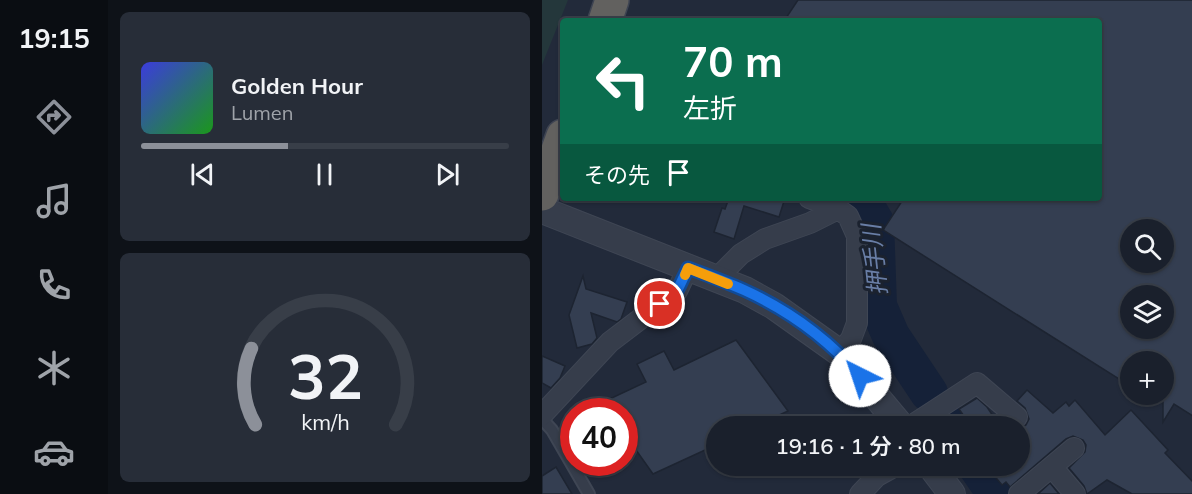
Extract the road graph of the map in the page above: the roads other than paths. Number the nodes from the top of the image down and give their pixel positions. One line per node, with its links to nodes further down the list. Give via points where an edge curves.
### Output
1 (612, 0): 2 (highway)
2 (606, 18)
3 (560, 144): 4 (highway)
4 (542, 194)
5 (817, 201): 6 (street)
6 (838, 209): 9 (street, via 757,244); 10 (street, via 848,216 857,236 857,323)
7 (542, 210): 8 (street)
8 (688, 268): 9 (street); 14 (street, via 677,291 610,342)
9 (716, 279): 10 (street, via 774,306)
10 (840, 353): 11 (street)
11 (893, 416)
12 (926, 416): 13 (street, via 977,383)
13 (1016, 416)
14 (542, 417): 19 (lane)
15 (1074, 448): 16 (street)
16 (1052, 467): 22 (street); 23 (street)
17 (879, 476): 20 (street)
18 (938, 476): 21 (street)
19 (589, 494)
20 (860, 494)
21 (952, 494)
22 (1019, 494)
23 (1074, 494)

